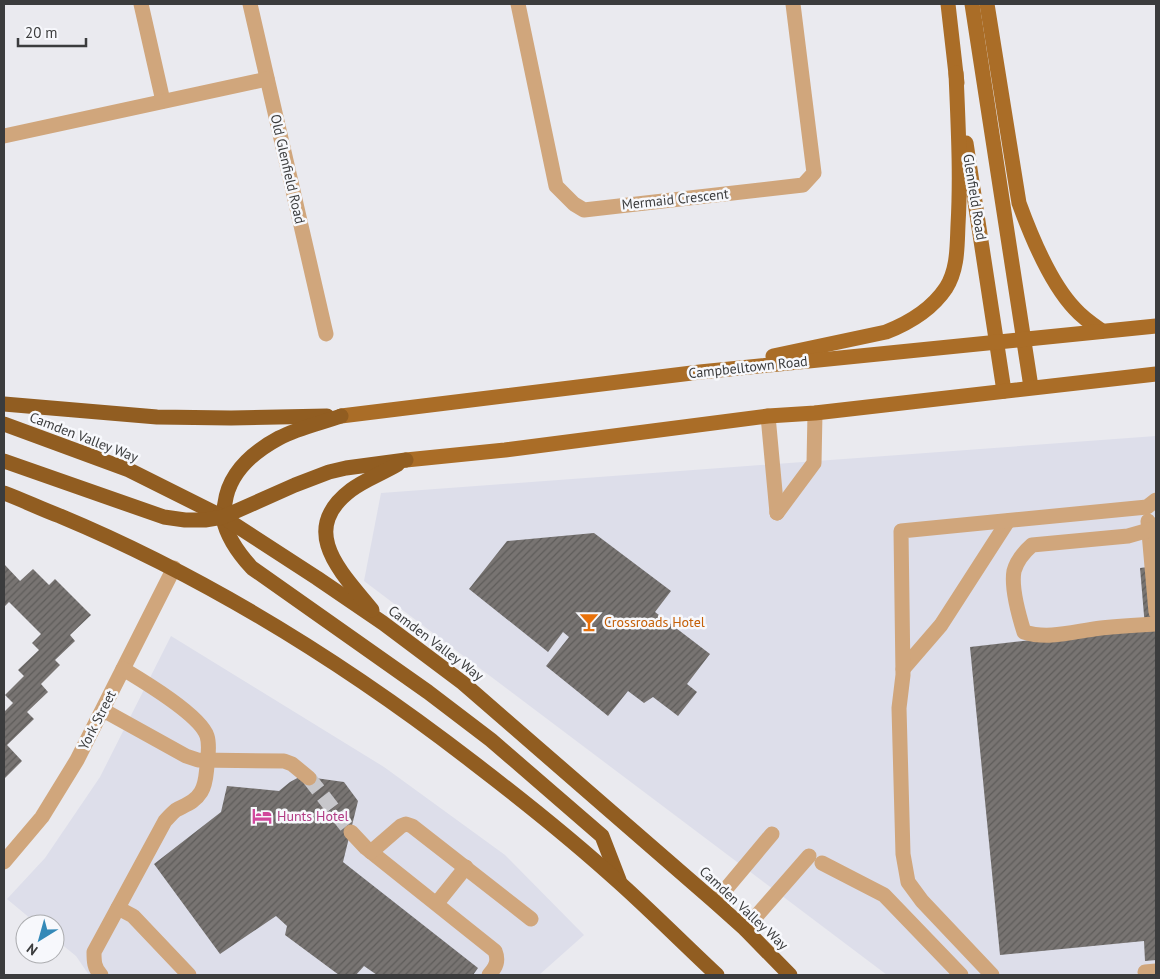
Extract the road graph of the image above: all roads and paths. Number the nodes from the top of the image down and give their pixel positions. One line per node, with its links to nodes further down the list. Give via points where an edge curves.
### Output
1 (140, 4): 10 (street)
2 (250, 4): 9 (street, Old Glenfield Road)
3 (518, 4): 4 (street, Mermaid Crescent, via 556,186 584,210 803,185 814,173)
4 (793, 4)
5 (948, 4): 8 (main road, Glenfield Road)
6 (972, 4): 15 (main road, Glenfield Road)
7 (987, 4): 13 (main road, via 1019,203 1056,283 1073,308)
8 (956, 73): 16 (main road, Glenfield Road); 17 (main road, via 960,195 957,258 947,287 934,303 886,332)
9 (267, 79): 10 (street); 14 (street, Old Glenfield Road)
10 (163, 102): 11 (street)
11 (4, 136)
12 (1156, 326): 13 (main road, Campbelltown Road)
13 (1102, 331): 15 (main road, Campbelltown Road)
14 (326, 334)
15 (1023, 339): 16 (main road, Campbelltown Road); 19 (main road, Glenfield Road)
16 (997, 341): 17 (main road, Campbelltown Road); 20 (main road, Glenfield Road)
17 (700, 372): 23 (main road, Campbelltown Road)
18 (1156, 374): 19 (main road)
19 (1031, 387): 20 (main road)
20 (1004, 391): 22 (main road)
21 (4, 404): 23 (highway, via 157,417)
22 (815, 413): 24 (main road); 24 (street, via 814,463 777,512)
23 (341, 416): 30 (highway, via 281,437 244,463 232,480)
24 (768, 416): 26 (main road)
25 (4, 424): 30 (highway, Camden Valley Way, via 129,470)
26 (406, 460): 30 (highway, via 330,472); 35 (highway, via 352,489 338,501 328,518 325,539 344,576)
27 (4, 461): 30 (highway, via 164,516 185,520)
28 (4, 493): 33 (highway)
29 (1151, 504): 31 (street); 32 (street)
30 (223, 517): 35 (highway, Camden Valley Way); 47 (highway, via 238,552 252,568 476,728 602,836)
31 (1008, 521): 38 (street, via 941,625); 38 (street, via 901,531)
32 (1152, 529): 34 (street); 36 (street, via 1128,536 1032,546 1023,553 1014,570 1024,632 1037,636)
33 (174, 568): 37 (street, York Street); 47 (highway, via 295,636 378,692 518,796)
34 (1156, 612)
35 (383, 623): 48 (highway, Camden Valley Way, via 463,683)
36 (1156, 624)
37 (123, 669): 39 (street, York Street); 40 (street, via 158,690 200,725 209,741)
38 (903, 669): 59 (street, via 899,708 903,854 908,882)
39 (102, 710): 40 (street, via 186,756); 45 (street, York Street, via 77,760 42,817)
40 (208, 761): 41 (street, via 284,761); 50 (street, via 201,792 165,821)
41 (309, 778)
42 (351, 832): 44 (street)
43 (772, 834): 48 (street)
44 (371, 852): 46 (street, via 406,824); 49 (street)
45 (4, 862)
46 (466, 867): 49 (street); 51 (street)
47 (621, 884): 56 (highway)
48 (715, 902): 52 (highway, Camden Valley Way)
49 (437, 904): 55 (street, via 495,951 497,963)
50 (118, 908): 53 (street, via 94,952 96,971); 54 (street, via 133,916)
51 (531, 919)
52 (745, 929): 57 (highway, Camden Valley Way); 58 (street, via 816,859 884,896)
53 (100, 975)
54 (189, 975)
55 (489, 975)
56 (717, 975)
57 (790, 975)
58 (961, 975)
59 (992, 975)

